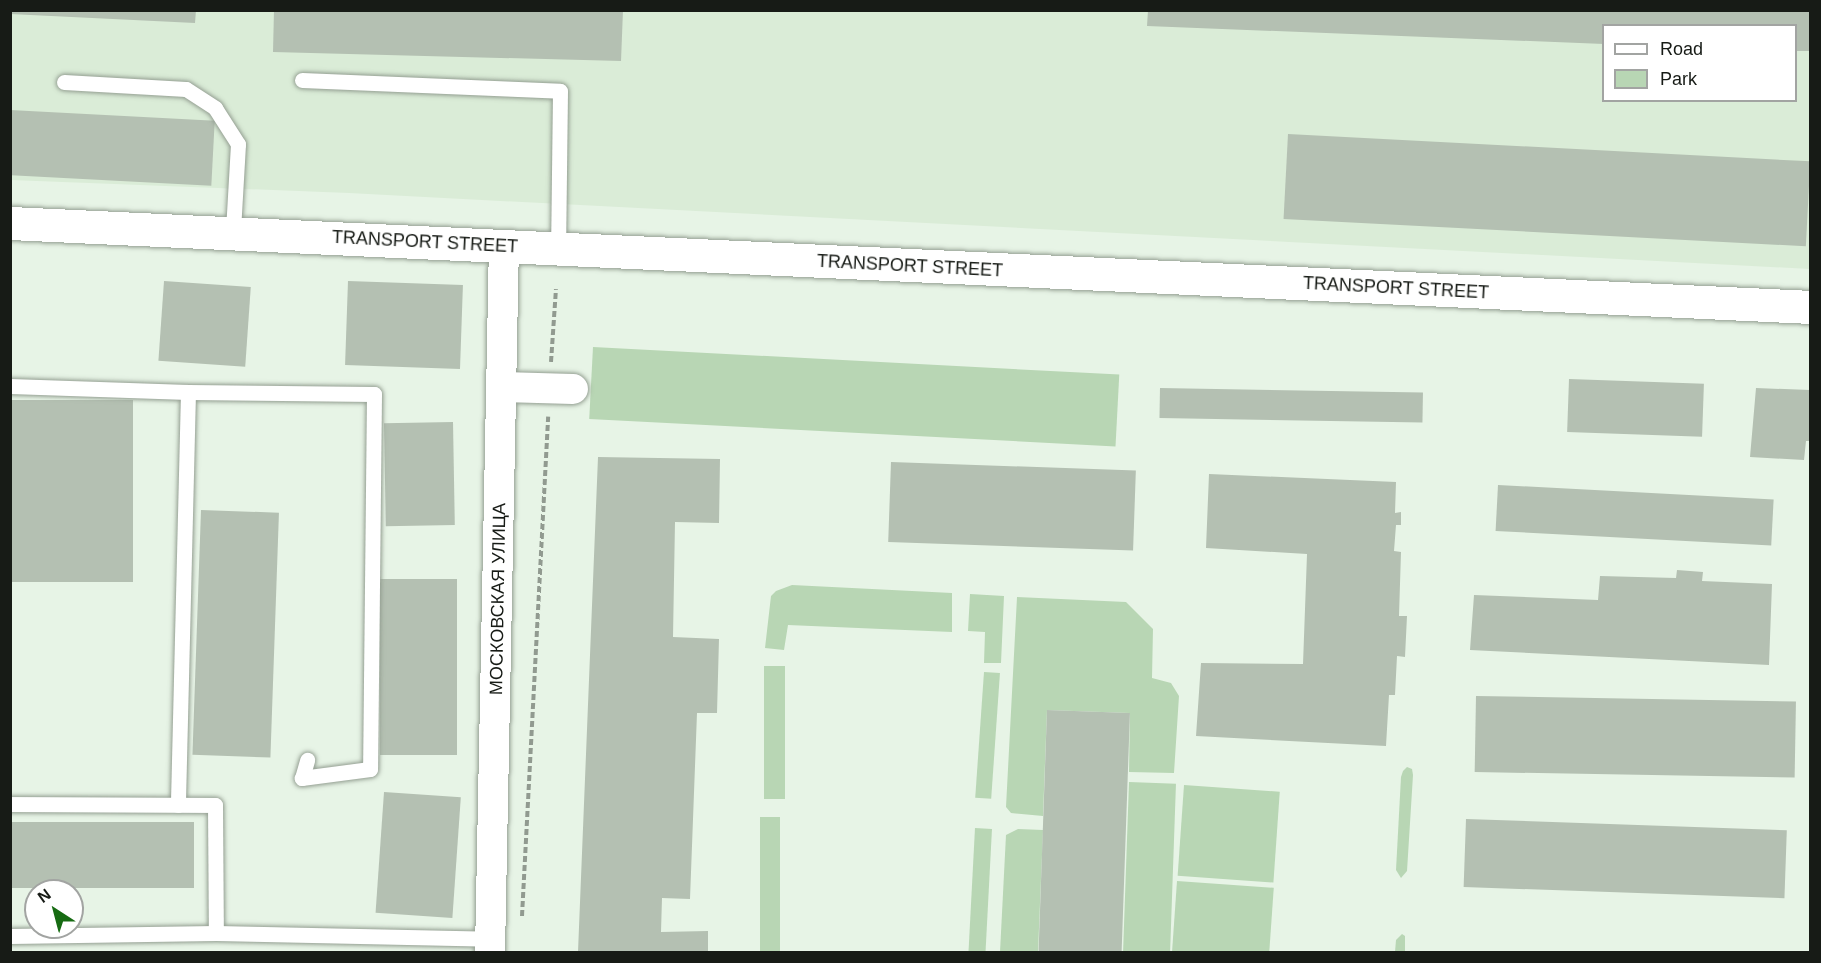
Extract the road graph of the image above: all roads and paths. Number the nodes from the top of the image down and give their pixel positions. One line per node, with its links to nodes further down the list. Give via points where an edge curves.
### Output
1 (302, 80): 6 (lane, via 560,91)
2 (64, 81): 4 (lane, via 186,89 215,108 238,144)
3 (10, 223): 4 (street, TRANSPORT STREET)
4 (233, 231): 5 (street, TRANSPORT STREET)
5 (504, 245): 6 (street, TRANSPORT STREET); 10 (street, МОСКОВСКАЯ УЛИЦА)
6 (558, 249): 8 (street, TRANSPORT STREET)
7 (556, 289): 11 (path)
8 (1810, 308)
9 (10, 387): 12 (lane)
10 (503, 387): 11 (street); 19 (street, МОСКОВСКАЯ УЛИЦА)
11 (561, 388): 16 (path)
12 (188, 392): 13 (lane, via 374,394 370,769 302,778); 15 (lane)
13 (307, 760)
14 (10, 804): 15 (lane)
15 (178, 805): 17 (lane, via 215,805)
16 (522, 917)
17 (216, 933): 18 (lane); 19 (lane)
18 (10, 936)
19 (490, 946)

